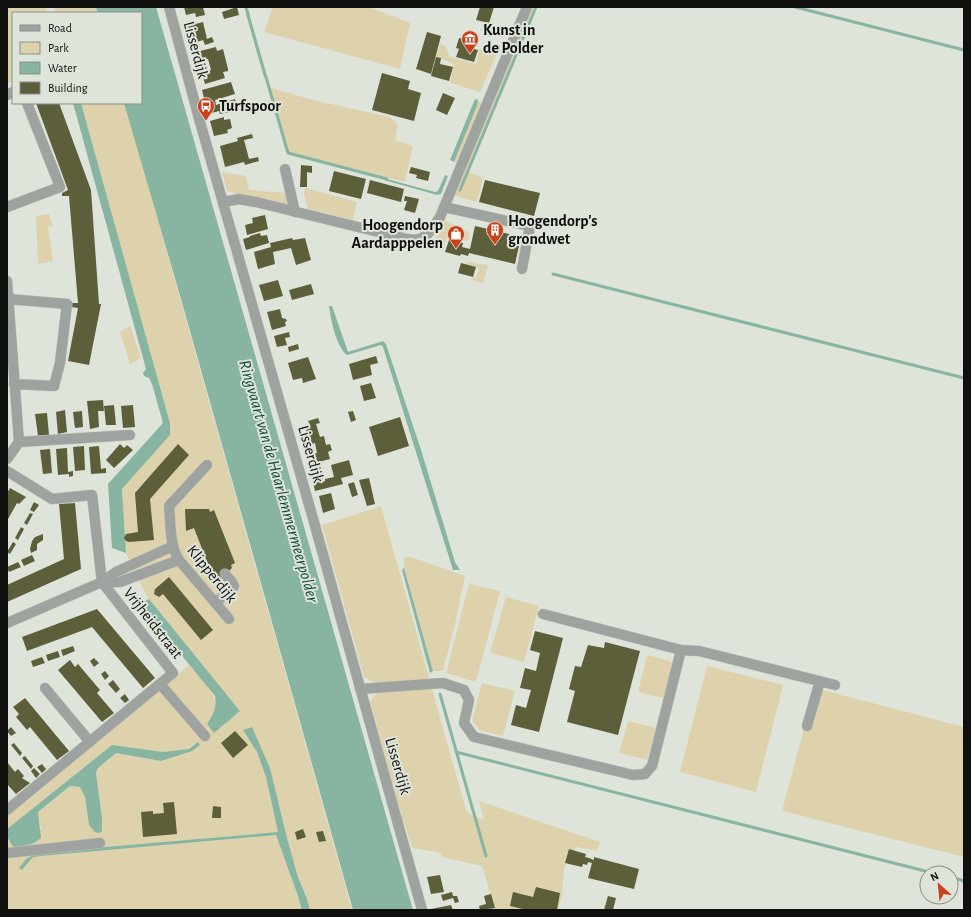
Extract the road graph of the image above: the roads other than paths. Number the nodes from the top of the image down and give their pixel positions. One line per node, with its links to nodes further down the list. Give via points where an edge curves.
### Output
1 (169, 7): 5 (street, Lisserdijk)
2 (527, 7): 7 (street)
3 (28, 104): 6 (street, via 60,187)
4 (284, 169): 8 (street)
5 (223, 202): 8 (street, via 244,200); 31 (street, Lisserdijk)
6 (7, 207)
7 (444, 207): 8 (street, via 426,237 415,241); 9 (street, via 530,226)
8 (295, 212)
9 (522, 269)
10 (7, 281): 11 (street)
11 (8, 299): 12 (street); 12 (street, via 66,304 60,363 54,386)
12 (12, 390): 14 (street)
13 (130, 435): 14 (street)
14 (19, 442): 15 (street)
15 (7, 460)
16 (207, 465): 18 (street, Klipperdijk, via 170,506)
17 (7, 471): 21 (street, Vrijheidstraat, via 52,499 92,496)
18 (173, 546): 19 (street, Klipperdijk); 21 (street, via 116,572)
19 (178, 560): 21 (street, via 120,582); 22 (street, Klipperdijk)
20 (225, 574): 22 (street, via 234,586)
21 (102, 582): 25 (street); 28 (street, Vrijheidstraat, via 173,673)
22 (215, 603): 24 (street, Klipperdijk)
23 (543, 614): 26 (street)
24 (229, 619)
25 (7, 623)
26 (681, 650): 27 (street, via 699,651); 31 (street, via 652,766 645,774 634,775 474,737 464,723 469,700 464,690 443,683)
27 (820, 681): 29 (street); 32 (street)
28 (160, 684): 33 (street); 34 (street, Vrijheidstraat)
29 (835, 685)
30 (45, 688): 34 (street)
31 (360, 689): 38 (street, Lisserdijk)
32 (807, 726)
33 (205, 736)
34 (90, 742): 35 (street, Vrijheidstraat)
35 (7, 810)
36 (100, 843): 37 (street)
37 (7, 853)
38 (422, 910)

